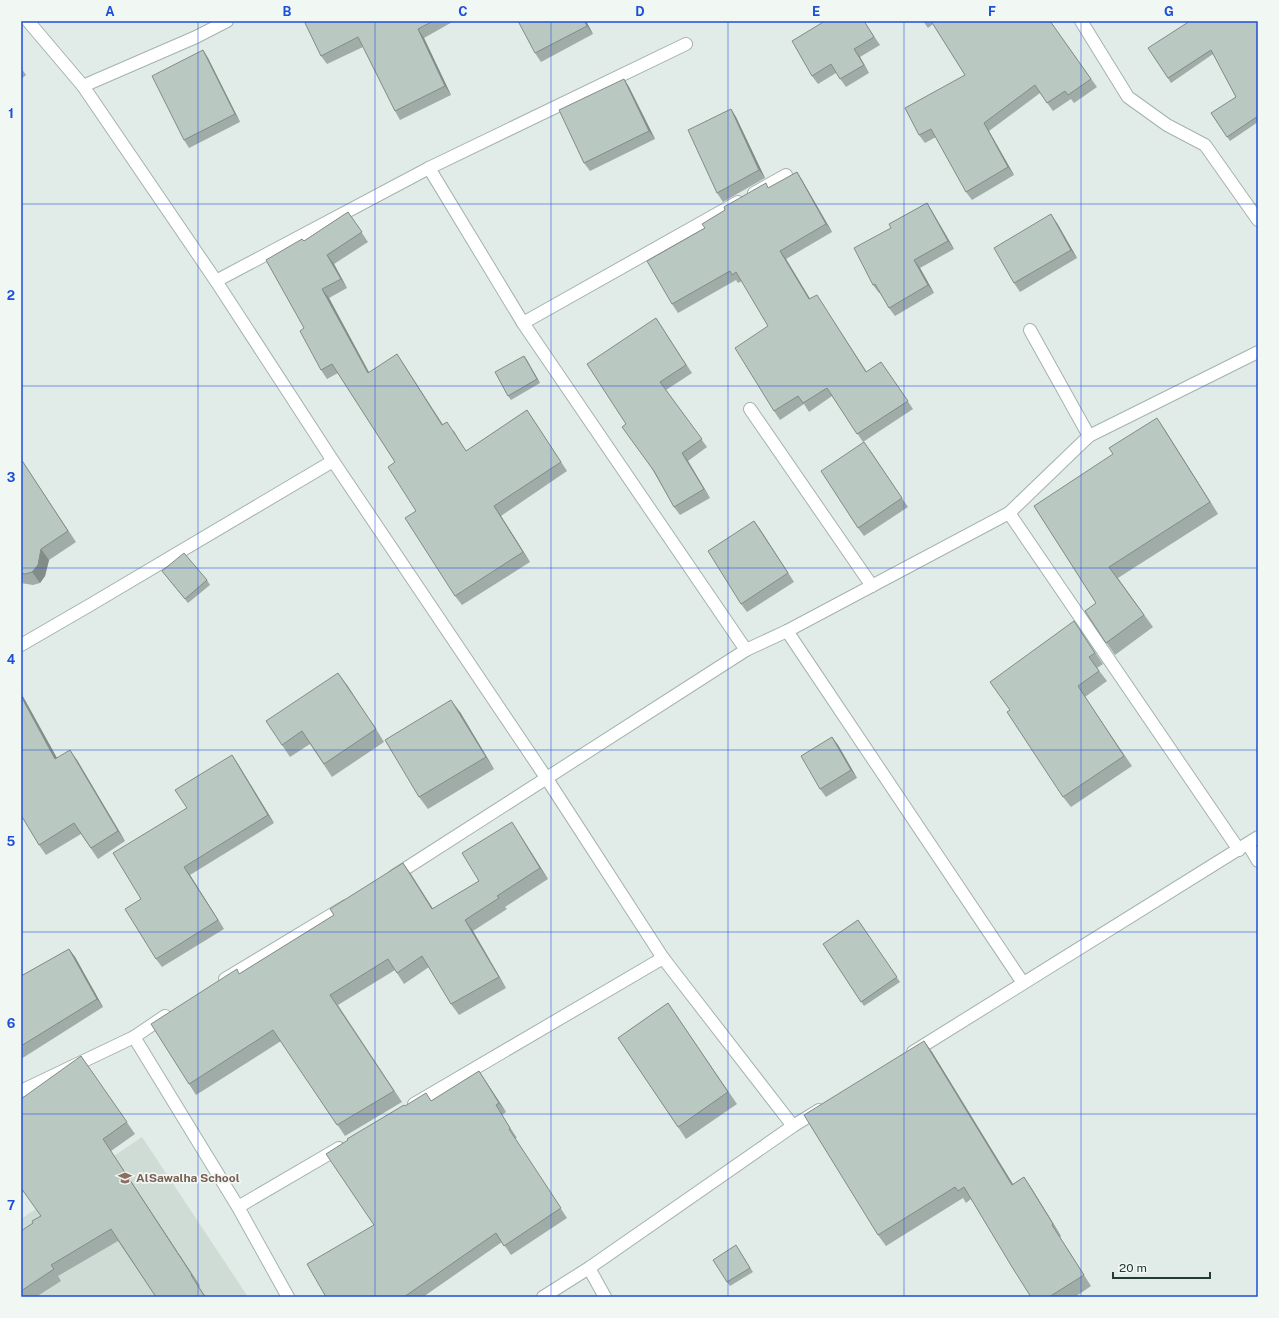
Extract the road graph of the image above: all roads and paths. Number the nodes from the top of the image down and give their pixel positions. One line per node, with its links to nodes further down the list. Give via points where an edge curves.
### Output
1 (28, 21): 5 (street)
2 (227, 21): 5 (street)
3 (1081, 21): 8 (street, via 1128,97 1167,125 1205,145)
4 (686, 44): 6 (street)
5 (83, 86): 9 (street)
6 (429, 168): 9 (street); 10 (street)
7 (786, 176): 10 (street)
8 (1258, 220)
9 (216, 281): 15 (street)
10 (523, 323): 20 (street)
11 (1030, 330): 14 (street)
12 (1258, 352): 14 (street)
13 (750, 409): 17 (street)
14 (1089, 436): 16 (street)
15 (333, 461): 19 (street); 21 (street)
16 (1009, 513): 17 (street); 22 (street)
17 (872, 586): 18 (street)
18 (787, 632): 20 (street); 27 (street)
19 (21, 645)
20 (746, 650): 21 (street)
21 (547, 779): 24 (street); 26 (street)
22 (1248, 844): 23 (street); 27 (street)
23 (1258, 861)
24 (382, 883)
25 (356, 900): 28 (street)
26 (663, 958): 34 (street); 35 (street)
27 (1024, 983): 31 (street)
28 (216, 985)
29 (176, 1010): 30 (street)
30 (134, 1036): 32 (street); 37 (street)
31 (902, 1059)
32 (21, 1091)
33 (827, 1105): 35 (street)
34 (402, 1111)
35 (793, 1126): 38 (street)
36 (348, 1143): 37 (street)
37 (238, 1207): 39 (street)
38 (589, 1268): 40 (street); 41 (street)
39 (288, 1297)
40 (543, 1297)
41 (605, 1297)

